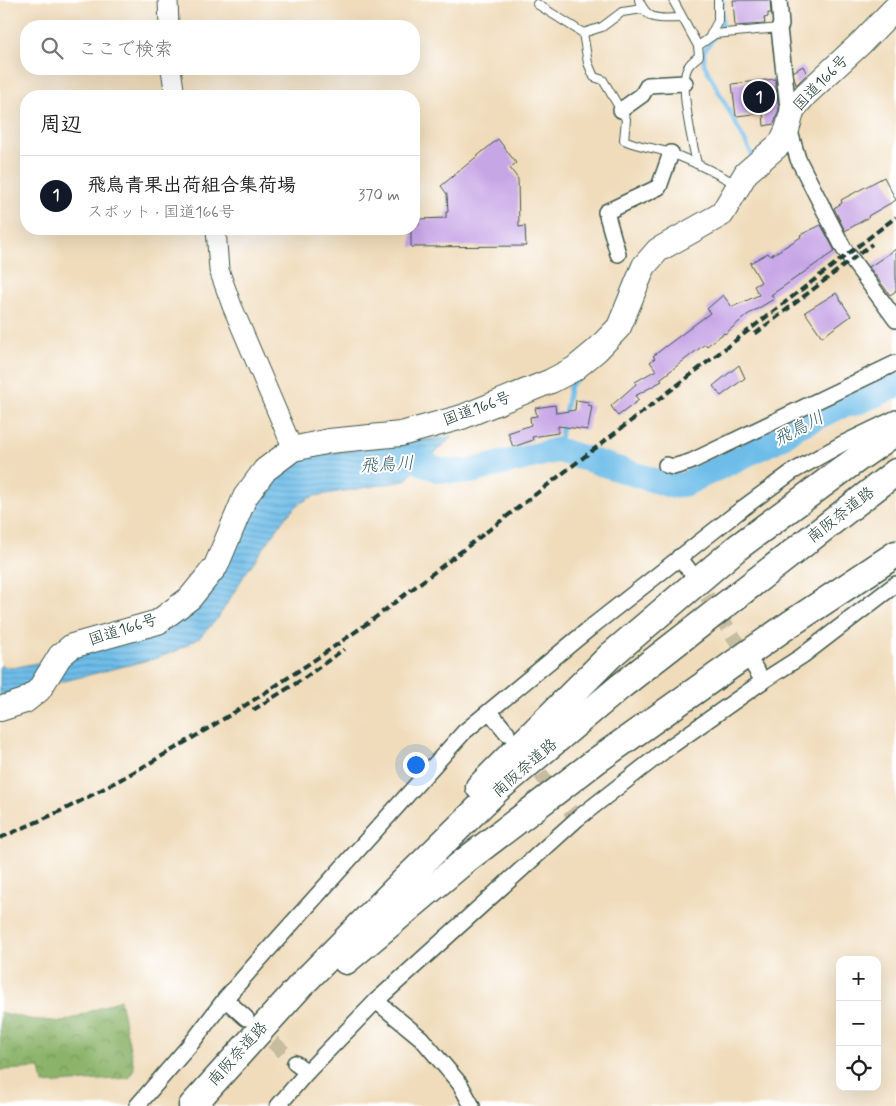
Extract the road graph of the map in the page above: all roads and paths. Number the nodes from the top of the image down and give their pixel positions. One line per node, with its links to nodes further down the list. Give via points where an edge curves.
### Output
1 (168, 0): 10 (street)
2 (639, 0): 8 (lane)
3 (673, 0): 9 (lane)
4 (718, 0): 13 (lane)
5 (779, 0): 11 (street)
6 (537, 4): 12 (lane)
7 (896, 7): 19 (highway, 国道166号, via 806,94 792,109)
8 (643, 8): 9 (lane, via 652,18); 12 (lane, via 622,12 602,27)
9 (682, 18): 14 (lane)
10 (169, 20)
11 (779, 28): 13 (lane); 19 (street)
12 (583, 33): 18 (lane, via 594,77 603,80)
13 (716, 34): 14 (lane)
14 (698, 46): 16 (lane, via 698,56 687,68)
15 (172, 75): 17 (street)
16 (685, 83): 18 (street, via 648,85 642,95); 21 (lane, via 689,131)
17 (174, 90)
18 (621, 110): 20 (lane, via 626,119 624,140)
19 (790, 118): 22 (highway, 国道166号, via 781,143); 25 (street, via 798,159 841,244)
20 (671, 153): 21 (lane); 24 (street, via 659,187 606,212)
21 (697, 164): 22 (lane)
22 (748, 174): 29 (highway, 国道166号, via 722,214 658,250 644,266 619,327 574,369 462,417 410,432 329,441)
23 (216, 235): 29 (street, via 219,270)
24 (618, 254)
25 (896, 320)
26 (896, 363): 30 (street, via 690,462 673,467)
27 (896, 418): 34 (street, via 792,472)
28 (896, 432): 42 (highway, via 738,547 610,656 394,877)
29 (293, 449): 39 (highway, 国道166号, via 265,470 246,497 216,566 190,598 158,622 72,646 60,656 39,690 24,701)
30 (666, 465)
31 (896, 472): 42 (highway, 南阪奈道路, via 621,686 497,790 398,887)
32 (896, 483): 42 (highway, 南阪奈道路, via 624,690 503,795)
33 (896, 554): 42 (highway, via 784,628 596,761)
34 (680, 557): 35 (street); 40 (street)
35 (689, 570)
36 (896, 584): 38 (street, via 802,656)
37 (753, 665): 38 (street)
38 (763, 681): 44 (street, via 577,819)
39 (0, 709)
40 (490, 712): 41 (street); 43 (street, via 464,732)
41 (507, 733)
42 (304, 989): 47 (highway, 南阪奈道路); 48 (highway, 南阪奈道路)
43 (225, 999): 45 (street); 46 (street)
44 (376, 1000): 49 (street, via 301,1068); 50 (street, via 421,1038 460,1084)
45 (246, 1018)
46 (137, 1106)
47 (192, 1106)
48 (203, 1106)
49 (278, 1106)
50 (472, 1106)

